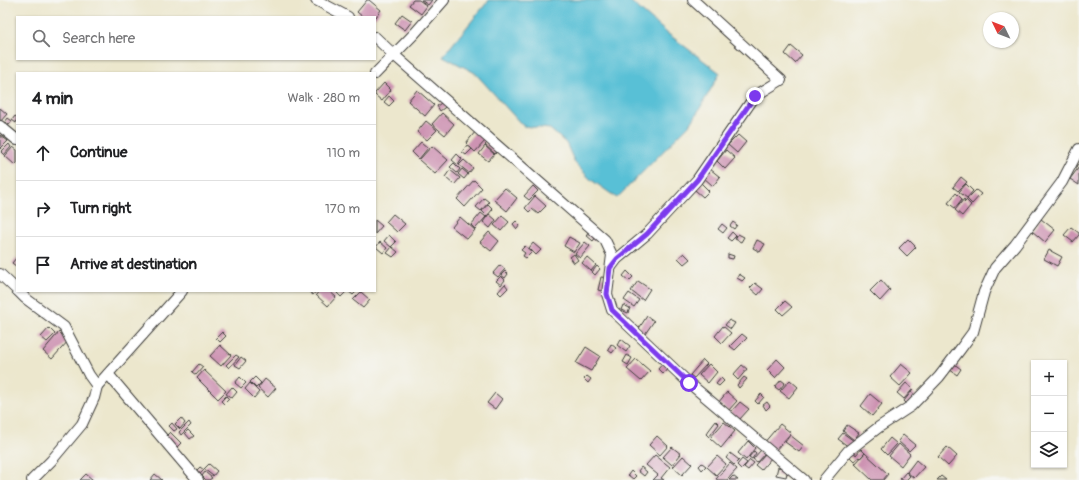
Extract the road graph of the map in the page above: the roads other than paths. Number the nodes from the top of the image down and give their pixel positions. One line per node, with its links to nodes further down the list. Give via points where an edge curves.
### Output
1 (316, 0): 4 (street)
2 (444, 0): 6 (street)
3 (693, 0): 11 (street, via 781,80 755,96 697,180 647,234)
4 (346, 16)
5 (376, 38): 6 (street)
6 (394, 55): 7 (street); 11 (street, via 605,240 612,255)
7 (376, 73)
8 (0, 126): 9 (street)
9 (16, 139)
10 (1079, 149): 21 (street, via 1062,182 995,268 984,292 973,332 939,377 911,406 848,451)
11 (610, 268): 20 (street, via 607,294 612,310 689,383)
12 (0, 274): 13 (street)
13 (16, 288)
14 (20, 292): 17 (street, via 64,327)
15 (181, 292): 16 (street)
16 (108, 374): 17 (street); 19 (street)
17 (97, 386): 18 (street, via 82,424)
18 (32, 480)
19 (198, 480)
20 (804, 480)
21 (824, 480)

